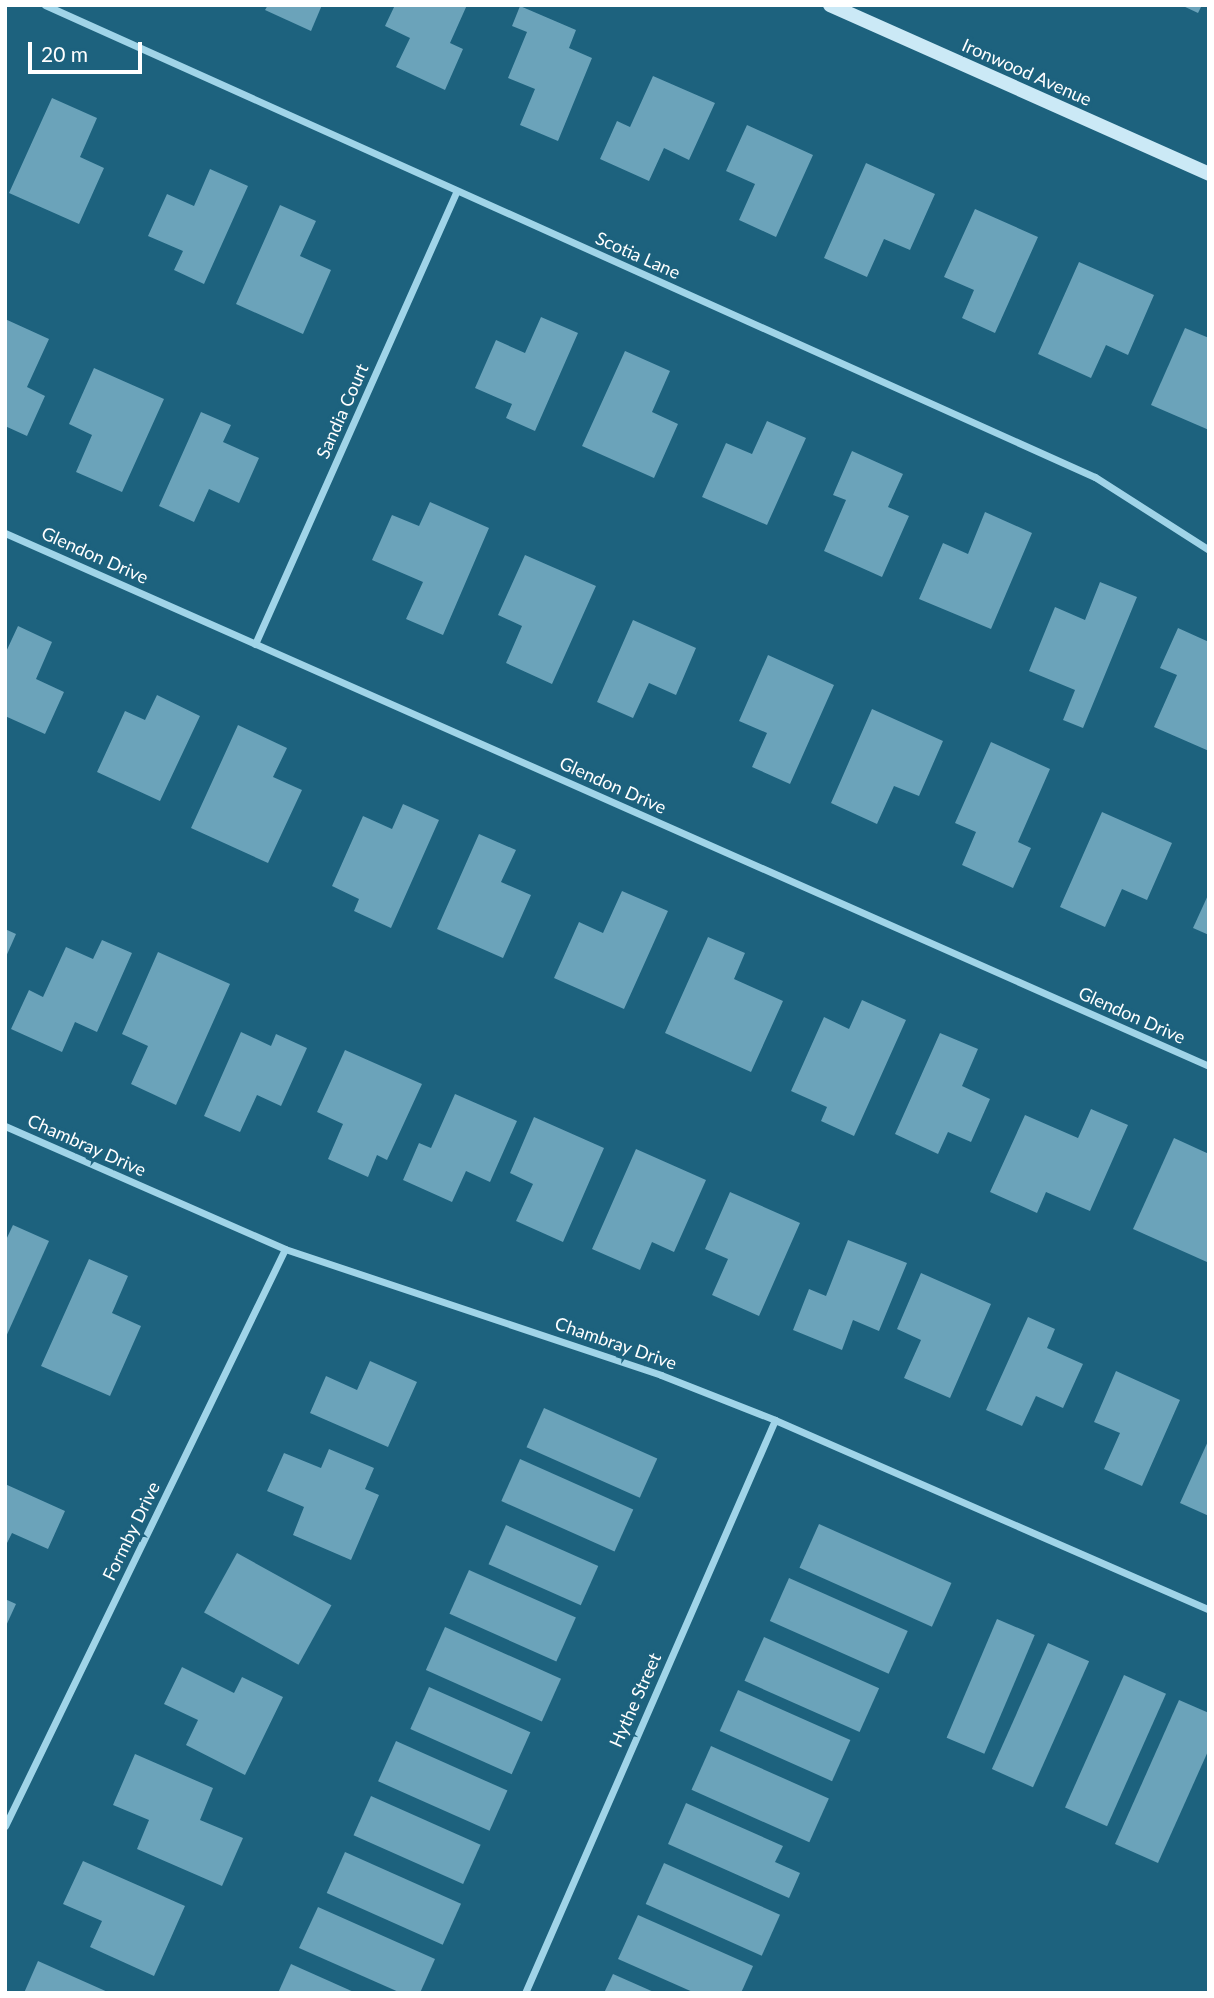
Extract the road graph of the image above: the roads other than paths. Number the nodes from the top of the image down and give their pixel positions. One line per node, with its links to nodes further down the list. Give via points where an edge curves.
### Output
1 (45, 5): 4 (street, Scotia Lane)
2 (830, 5): 3 (main road, Ironwood Avenue)
3 (1209, 174)
4 (457, 191): 6 (street, Scotia Lane, via 1094,477); 7 (street, Sandia Court)
5 (5, 533): 7 (street, Glendon Drive)
6 (1209, 550)
7 (255, 644): 8 (street, Glendon Drive)
8 (1209, 1066)
9 (5, 1126): 10 (street, Chambray Drive)
10 (285, 1249): 11 (street, Chambray Drive, via 662,1375); 13 (street, Formby Drive)
11 (775, 1420): 12 (street, Chambray Drive); 14 (street, Hythe Street)
12 (1209, 1611)
13 (5, 1826)
14 (525, 1993)

